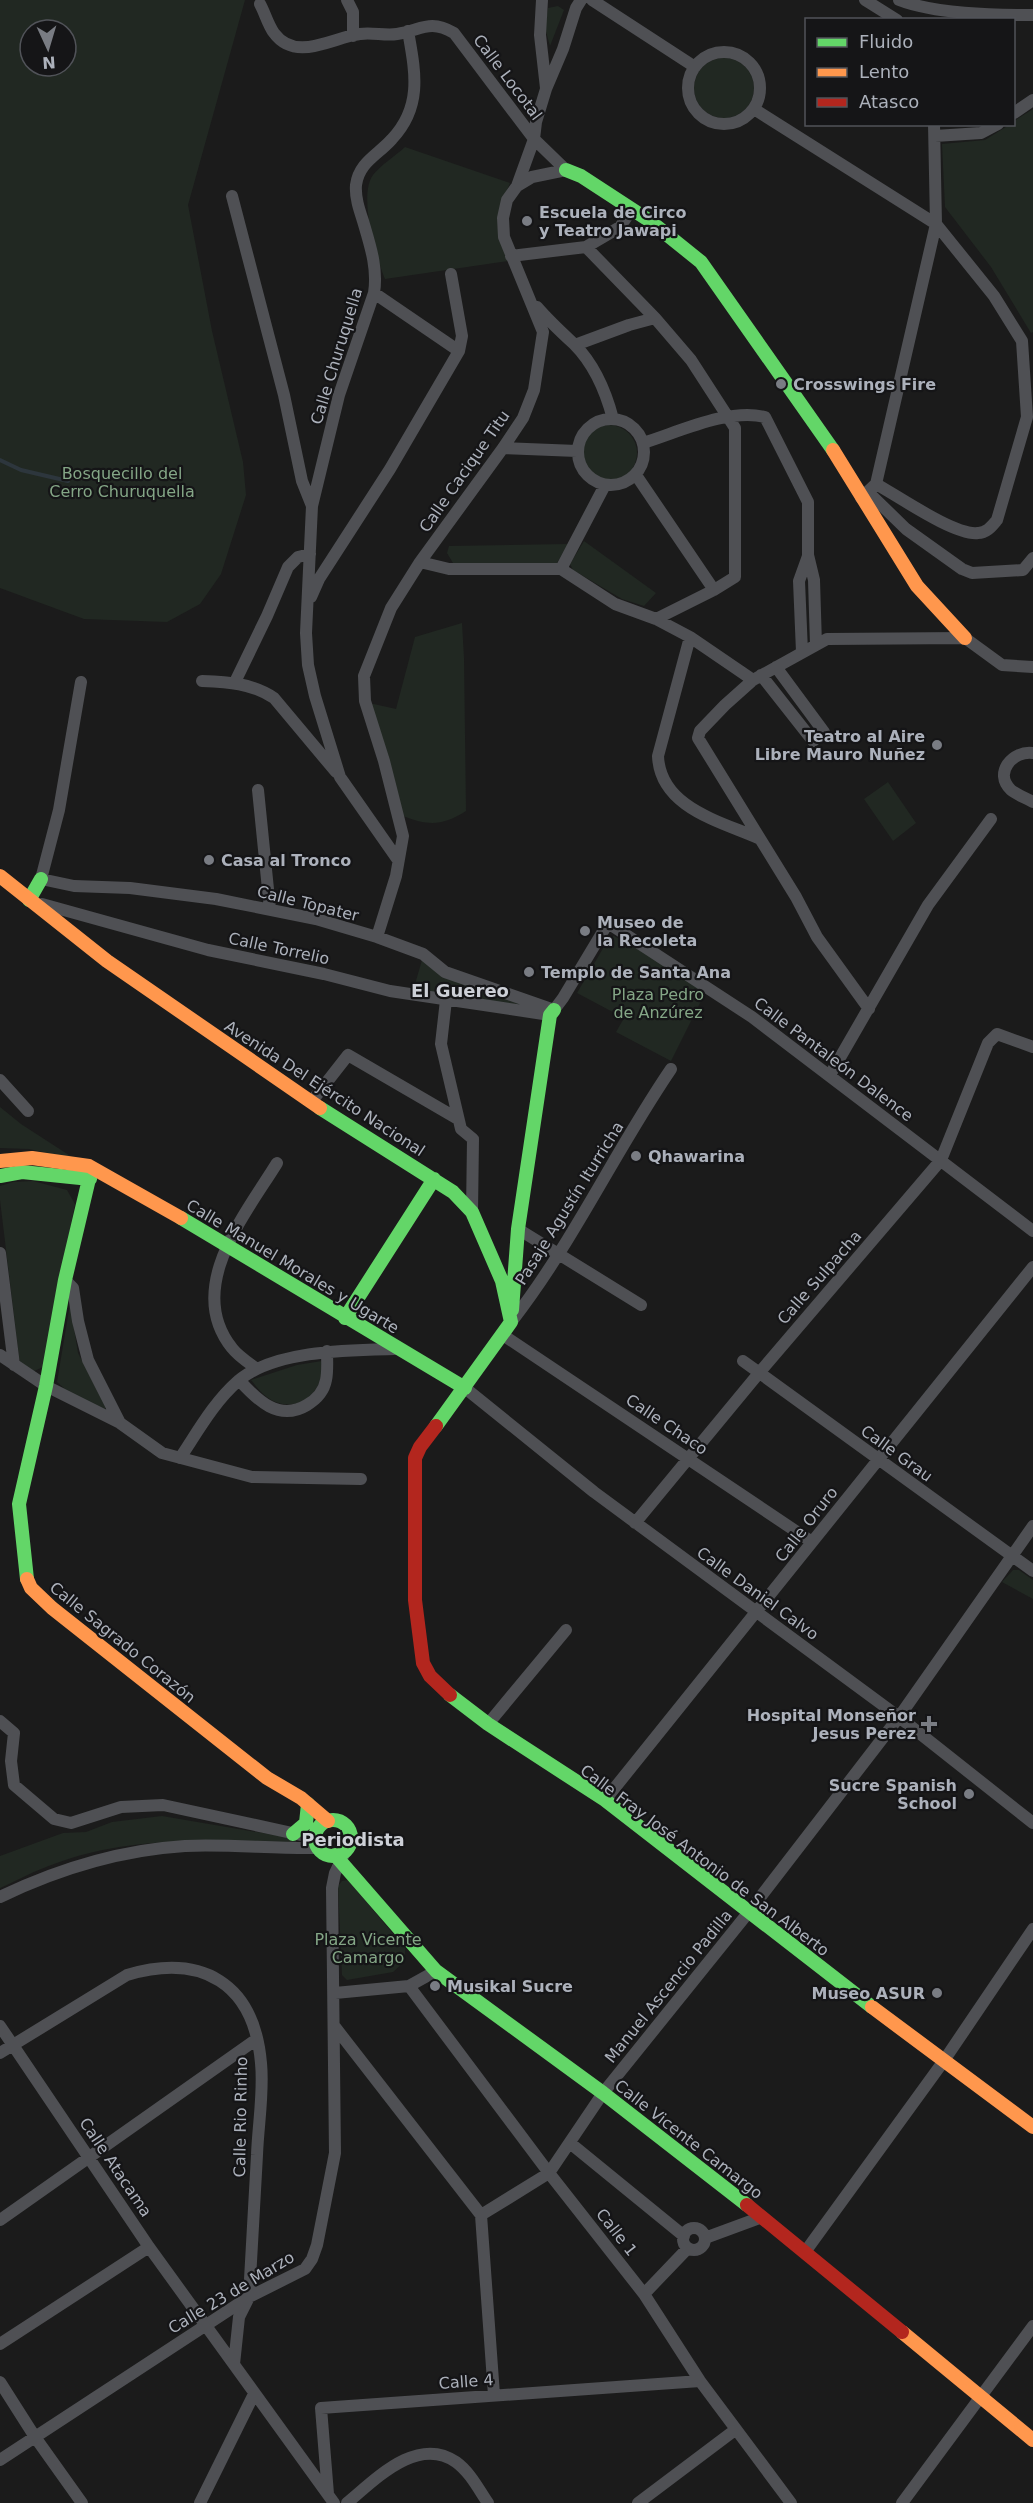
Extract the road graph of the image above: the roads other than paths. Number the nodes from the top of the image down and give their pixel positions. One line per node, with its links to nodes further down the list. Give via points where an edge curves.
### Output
1 (347, 0): 13 (street, via 353,12)
2 (542, 0): 15 (street, via 540,35)
3 (581, 0): 15 (street, Calle Cacique Titu)
4 (592, 0): 14 (street)
5 (865, 0): 11 (street)
6 (898, 0): 9 (street)
7 (919, 0): 9 (street)
8 (260, 4): 13 (street, Calle Locotal, via 274,33 286,45 312,48)
9 (933, 9): 10 (street)
10 (1033, 15)
11 (894, 18)
12 (408, 31): 13 (street, Calle Locotal); 21 (street, Calle Locotal, via 440,26 454,33); 30 (street, Calle Churuquella, via 416,94 408,117 393,139 360,170 356,185 356,201 374,259)
13 (353, 36)
14 (695, 67): 17 (street, via 705,57 718,53 733,53 746,59 760,83); 17 (street, via 688,94 703,118 730,124)
15 (546, 89): 21 (street, Calle Cacique Titu)
16 (1033, 100): 18 (street)
17 (754, 109): 26 (street)
18 (1015, 111)
19 (994, 126): 20 (street, via 981,133)
20 (934, 130): 26 (street)
21 (534, 139): 22 (street, Calle Locotal); 23 (street, Calle Cacique Titu)
22 (566, 170): 23 (street, via 532,177); 25 (main road)
23 (517, 186): 28 (street, Calle Cacique Titu, via 507,200 503,218)
24 (232, 196): 44 (street, via 284,394 302,481)
25 (632, 209): 27 (street, via 620,227); 43 (main road, via 659,227 706,269)
26 (936, 224): 36 (street, via 994,296 1022,341); 43 (street)
27 (586, 247): 28 (street); 32 (street)
28 (511, 256): 31 (street, Calle Cacique Titu)
29 (451, 274): 34 (street, via 462,336)
30 (374, 293): 34 (street); 44 (street, Calle Churuquella, via 339,395)
31 (531, 299): 33 (street); 39 (street, Calle Cacique Titu, via 543,332 540,360 523,418)
32 (656, 318): 33 (street); 35 (street)
33 (575, 345): 37 (street, via 595,371)
34 (459, 351): 51 (street)
35 (728, 416): 38 (street); 46 (street, via 765,417 808,502); 50 (street, via 735,428 735,577)
36 (1030, 417): 43 (street, via 997,520 989,530 977,534 952,528)
37 (613, 419): 38 (street, via 632,426); 40 (street, via 602,420 585,431)
38 (643, 443): 41 (street, via 644,454)
39 (503, 448): 40 (street); 48 (street, Calle Cacique Titu)
40 (577, 451): 42 (street, via 588,477)
41 (636, 475): 42 (street, via 627,482); 50 (street)
42 (605, 485): 49 (street)
43 (868, 491): 47 (street, via 906,529 962,569 972,573 1023,570); 54 (main road, via 917,586)
44 (312, 506): 45 (street, Calle Churuquella)
45 (310, 554): 51 (street, Calle Churuquella); 62 (street, via 298,557 288,567)
46 (808, 555): 55 (street, via 814,580); 56 (street, via 799,581)
47 (1033, 558)
48 (420, 562): 49 (street, via 449,569); 69 (street, Calle Cacique Titu, via 390,609 364,676 365,701 403,836)
49 (561, 569): 52 (street, via 615,603)
50 (714, 590): 52 (street)
51 (308, 604): 64 (street, Calle Churuquella, via 308,665)
52 (656, 619): 53 (street)
53 (690, 637): 59 (street); 68 (street, via 658,756 659,768 679,801)
54 (965, 638): 55 (street, via 827,639); 58 (street, via 1002,665)
55 (816, 645): 56 (street)
56 (802, 652): 57 (street)
57 (776, 667): 59 (street); 59 (street, via 824,732 813,741)
58 (1033, 667)
59 (757, 678): 68 (street, via 724,705 699,731 698,738)
60 (202, 681): 62 (street)
61 (81, 682): 71 (street, via 59,810)
62 (235, 682): 64 (street, via 274,698)
63 (1033, 753): 66 (street, via 1012,757 1005,775 1012,790)
64 (340, 777): 69 (street)
65 (258, 790): 73 (street)
66 (1033, 802)
67 (991, 819): 76 (street, via 928,905)
68 (758, 838): 76 (street, via 818,937)
69 (398, 861): 74 (street, Calle Cacique Titu)
70 (0, 876): 72 (main road, Avenida Del Ejército Nacional)
71 (41, 879): 72 (main road); 73 (street, Calle Topater)
72 (29, 900): 75 (street, Calle Torrelio, via 207,950); 82 (main road, Avenida Del Ejército Nacional, via 107,961)
73 (270, 909): 74 (street, Calle Topater)
74 (377, 937): 77 (street, Calle Topater, via 423,954 445,972)
75 (446, 1000): 77 (street, Calle Torrelio); 84 (street, via 441,1044)
76 (869, 1009): 80 (street)
77 (552, 1012): 80 (street, Calle Pantaleón Dalence, via 608,923 752,1017); 93 (main road)
78 (1033, 1047): 85 (street, Calle Sulpacha, via 997,1034 988,1043)
79 (671, 1069): 97 (street, Pasaje Agustín Iturricha)
80 (830, 1075): 85 (street, Calle Pantaleón Dalence)
81 (0, 1080): 83 (street)
82 (312, 1101): 84 (street, via 348,1055); 91 (main road, Avenida Del Ejército Nacional)
83 (28, 1111)
84 (458, 1119): 92 (street, via 461,1129 473,1139)
85 (941, 1160): 94 (street, Calle Pantaleón Dalence); 110 (street, Calle Sulpacha)
86 (0, 1161): 88 (main road, Calle Manuel Morales y Ugarte, via 17,1158 88,1166)
87 (277, 1163): 95 (street)
88 (104, 1175): 90 (main road); 95 (main road, Calle Manuel Morales y Ugarte)
89 (0, 1176): 90 (main road, via 22,1172)
90 (89, 1179): 99 (main road, Calle Sagrado Corazón)
91 (434, 1179): 92 (main road, Avenida Del Ejército Nacional); 101 (main road)
92 (472, 1212): 102 (main road, Avenida Del Ejército Nacional, via 502,1281)
93 (518, 1229): 97 (street); 102 (main road)
94 (1033, 1231)
95 (227, 1244): 101 (main road, Calle Manuel Morales y Ugarte); 109 (street, via 214,1281 219,1327 232,1349)
96 (0, 1253): 108 (street)
97 (560, 1254): 100 (street); 102 (street, Pasaje Agustín Iturricha)
98 (1033, 1267): 117 (street, Calle Oruro)
99 (65, 1280): 112 (main road, Calle Sagrado Corazón); 114 (street, via 73,1288 88,1360)
100 (640, 1305)
101 (345, 1317): 104 (main road, Calle Manuel Morales y Ugarte)
102 (511, 1322): 103 (main road)
103 (503, 1335): 113 (main road); 116 (street, Calle Chaco)
104 (399, 1349): 105 (street); 113 (main road, Calle Manuel Morales y Ugarte)
105 (327, 1351): 109 (street); 111 (street, via 326,1380 321,1394 296,1412 274,1410 254,1397)
106 (0, 1355): 108 (street)
107 (743, 1361): 110 (street, Calle Grau)
108 (14, 1365): 112 (street)
109 (257, 1369): 111 (street)
110 (759, 1373): 116 (street, Calle Sulpacha); 117 (street, Calle Grau)
111 (239, 1380): 115 (street, via 216,1404)
112 (46, 1386): 114 (street); 130 (main road, Calle Sagrado Corazón, via 19,1504 23,1562 31,1588 267,1778)
113 (465, 1388): 119 (street, Calle Daniel Calvo); 128 (main road, Calle Fray José Antonio de San Alberto, via 415,1458 415,1600 423,1663 430,1676)
114 (120, 1423): 115 (street, via 162,1453)
115 (180, 1458): 118 (street, via 252,1477)
116 (689, 1459): 119 (street, Calle Sulpacha); 121 (street, Calle Chaco)
117 (878, 1461): 121 (street, Calle Oruro); 122 (street, Calle Grau)
118 (361, 1479)
119 (635, 1523): 124 (street, Calle Daniel Calvo)
120 (1033, 1526): 122 (street, Manuel Ascencio Padilla)
121 (812, 1542): 124 (street, Calle Oruro)
122 (1012, 1555): 123 (street, Calle Grau); 126 (street, Manuel Ascencio Padilla)
123 (1033, 1571)
124 (757, 1614): 126 (street, Calle Daniel Calvo); 129 (street, Calle Oruro)
125 (566, 1630): 128 (street)
126 (899, 1717): 132 (street, Calle Daniel Calvo); 137 (street, Manuel Ascencio Padilla)
127 (0, 1721): 133 (street, via 14,1733 14,1785 54,1819 70,1823 121,1807 163,1805)
128 (488, 1724): 129 (main road, Calle Fray José Antonio de San Alberto)
129 (605, 1800): 137 (main road, Calle Fray José Antonio de San Alberto)
130 (308, 1804): 131 (main road, Calle Sagrado Corazón); 133 (main road, via 306,1823)
131 (328, 1821): 134 (main road, via 319,1827); 135 (main road, via 339,1821 348,1828 351,1840)
132 (1033, 1823)
133 (293, 1834): 134 (street)
134 (317, 1843): 135 (main road, via 323,1852); 136 (street, via 145,1850 61,1871)
135 (340, 1856): 139 (main road, Calle Vicente Camargo); 141 (street, Calle 23 de Marzo, via 332,1888)
136 (0, 1897)
137 (748, 1913): 147 (main road, Calle Fray José Antonio de San Alberto); 148 (street, Manuel Ascencio Padilla)
138 (1033, 1929): 147 (street)
139 (436, 1971): 140 (street); 148 (main road, Calle Vicente Camargo)
140 (410, 1986): 141 (street); 152 (street, Calle 1)
141 (335, 1993): 143 (street, Calle 23 de Marzo)
142 (0, 2026): 145 (street, Calle Atacama)
143 (335, 2027): 153 (street); 162 (street, Calle 23 de Marzo, via 335,2152 317,2245 304,2269)
144 (257, 2039): 145 (street, Calle Rio Rinho, via 250,2016 228,1987 195,1969 169,1967 127,1975); 151 (street); 162 (street, Calle Rio Rinho, via 261,2065)
145 (13, 2045): 146 (street, Calle Rio Rinho); 151 (street, Calle Atacama)
146 (0, 2053)
147 (943, 2062): 149 (main road, Calle Fray José Antonio de San Alberto); 160 (street)
148 (603, 2093): 150 (street, Manuel Ascencio Padilla); 154 (main road, Calle Vicente Camargo)
149 (1033, 2127)
150 (570, 2143): 152 (street, Manuel Ascencio Padilla); 156 (street)
151 (89, 2156): 155 (street); 158 (street, Calle Atacama)
152 (549, 2173): 153 (street, Manuel Ascencio Padilla); 161 (street, Calle 1)
153 (482, 2215): 170 (street)
154 (762, 2217): 157 (street); 160 (main road, Calle Vicente Camargo)
155 (0, 2220)
156 (684, 2236): 157 (street, via 695,2228); 159 (street)
157 (705, 2238): 159 (street, via 701,2247)
158 (149, 2247): 163 (street, Calle Atacama); 165 (street)
159 (688, 2248): 161 (street)
160 (805, 2252): 171 (main road, Calle Vicente Camargo)
161 (644, 2294): 167 (street, Calle 1)
162 (249, 2297): 163 (street, Calle 23 de Marzo); 166 (street, Calle Rio Rinho, via 238,2317)
163 (206, 2325): 166 (street, Calle Atacama); 173 (street, Calle 23 de Marzo)
164 (1033, 2326): 171 (street)
165 (0, 2344)
166 (234, 2364): 169 (street, Calle Atacama)
167 (700, 2381): 170 (street, Calle 4); 172 (street, Calle 1)
168 (0, 2382): 173 (street)
169 (254, 2394): 176 (street, Calle Atacama); 178 (street)
170 (494, 2395): 176 (street, Calle 4, via 321,2408)
171 (981, 2399): 174 (main road, Calle Vicente Camargo); 183 (street)
172 (735, 2430): 181 (street); 182 (street, Calle 1)
173 (35, 2437): 175 (street, Calle 23 de Marzo); 177 (street)
174 (1033, 2440)
175 (0, 2460)
176 (331, 2499)
177 (82, 2503)
178 (200, 2503)
179 (347, 2503): 180 (street, via 392,2466 429,2453 456,2462)
180 (488, 2503)
181 (638, 2503)
182 (791, 2503)
183 (902, 2503)

